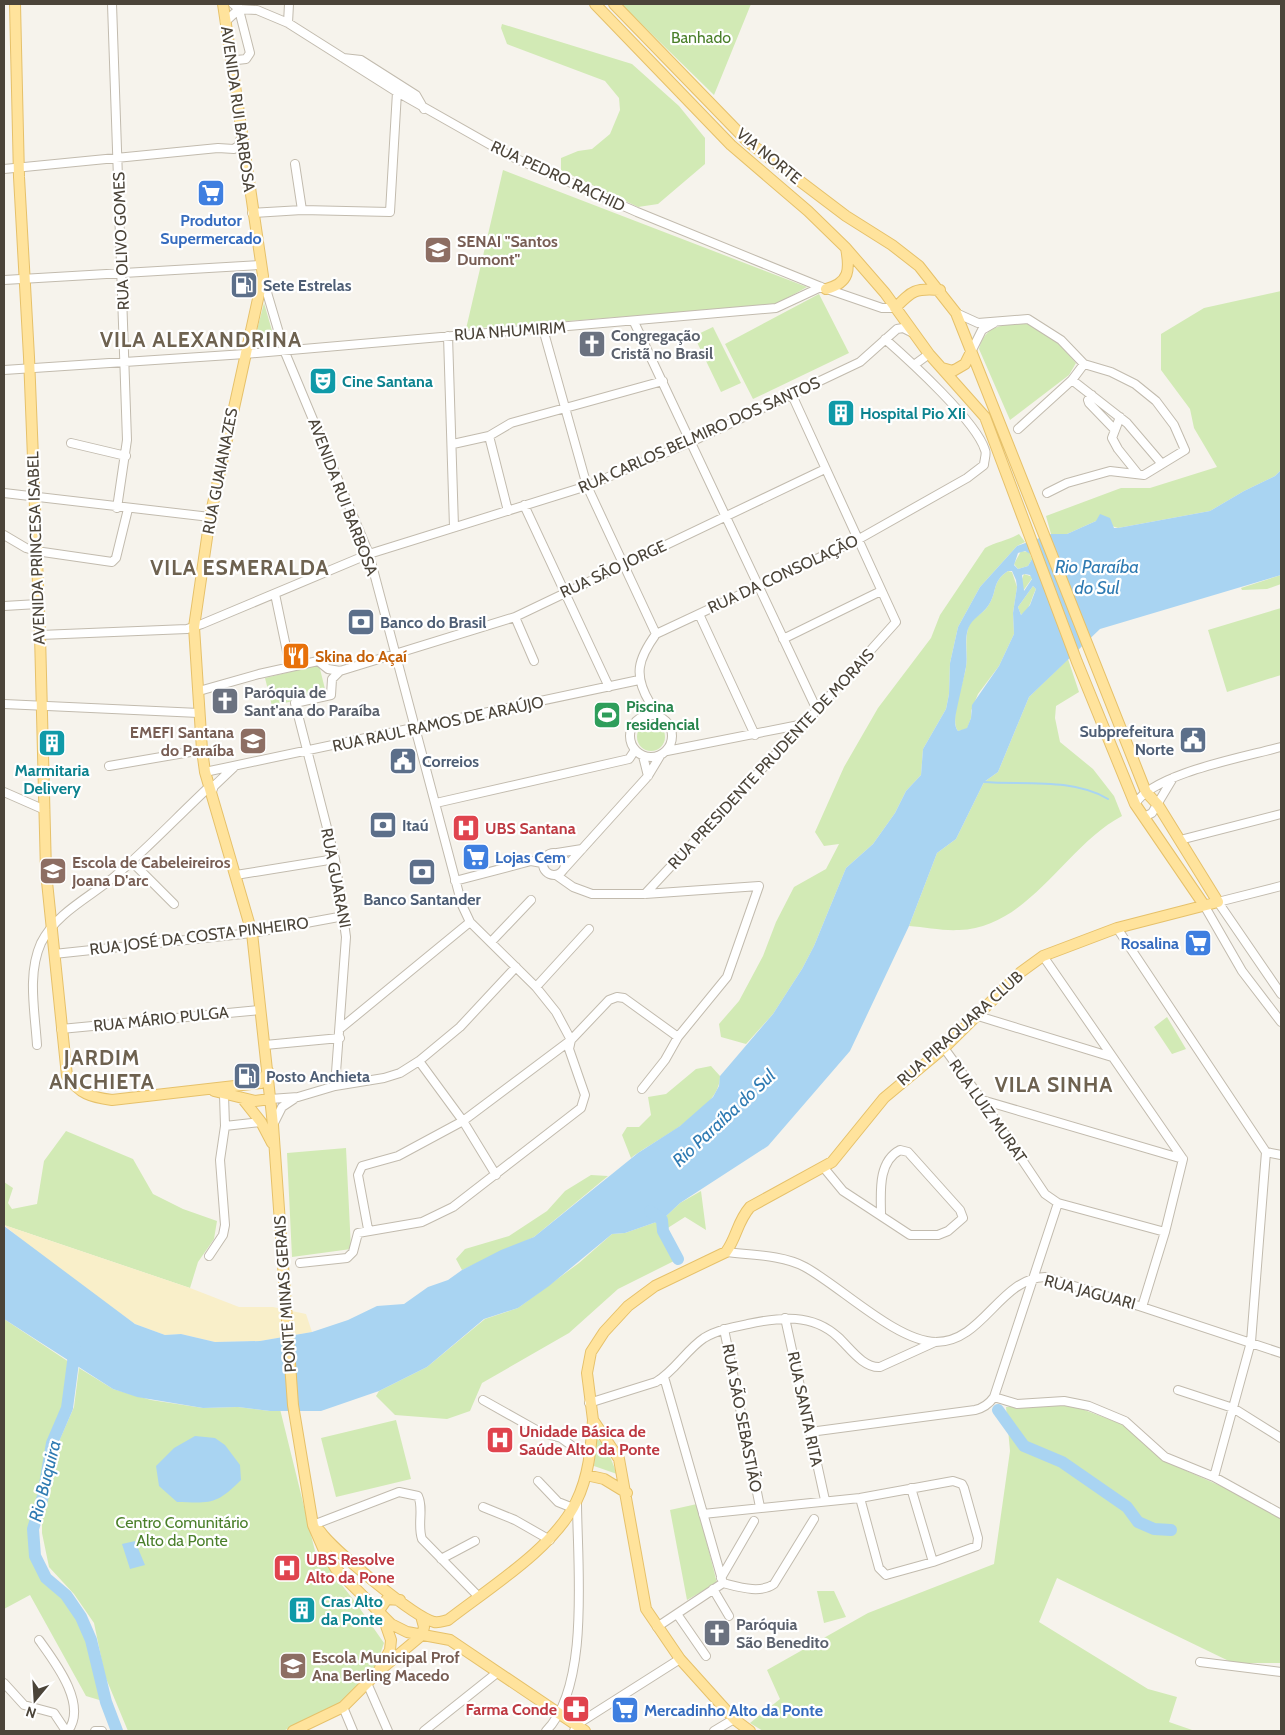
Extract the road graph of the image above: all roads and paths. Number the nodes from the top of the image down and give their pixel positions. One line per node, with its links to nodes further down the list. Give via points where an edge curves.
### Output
1 (15, 4): 18 (main road, AVENIDA PRINCESA ISABEL)
2 (112, 4): 16 (street, RUA OLIVO GOMES)
3 (223, 4): 9 (main road, AVENIDA RUI BARBOSA)
4 (233, 4): 8 (street)
5 (288, 4): 10 (street)
6 (595, 4): 22 (main road, VIA NORTE, via 731,145)
7 (614, 4): 29 (main road, VIA NORTE, via 747,141 846,216 899,250 919,266)
8 (239, 7): 9 (street); 10 (street, RUA PEDRO RACHID); 11 (street, via 250,53 246,59)
9 (225, 22): 11 (main road, AVENIDA RUI BARBOSA)
10 (288, 23): 12 (street, RUA PEDRO RACHID)
11 (229, 57): 15 (main road, AVENIDA RUI BARBOSA)
12 (342, 58): 13 (street, RUA PEDRO RACHID); 14 (street, via 361,60 416,95)
13 (397, 92): 14 (street, RUA PEDRO RACHID); 20 (street, via 390,212)
14 (424, 109): 28 (street, RUA PEDRO RACHID, via 510,156)
15 (241, 137): 16 (street, via 240,145 234,149); 21 (main road, AVENIDA RUI BARBOSA)
16 (118, 157): 18 (street); 24 (street, RUA OLIVO GOMES)
17 (295, 164): 20 (street)
18 (19, 168): 19 (street); 26 (main road, AVENIDA PRINCESA ISABEL)
19 (4, 169)
20 (302, 210): 21 (street)
21 (252, 213): 23 (main road, AVENIDA RUI BARBOSA)
22 (845, 247): 28 (main road, via 849,266 846,277 838,286); 30 (main road, VIA NORTE)
23 (260, 265): 24 (street); 25 (main road, AVENIDA RUI BARBOSA)
24 (122, 272): 26 (street); 42 (street, RUA OLIVO GOMES)
25 (262, 276): 38 (street, AVENIDA RUI BARBOSA); 40 (main road, RUA GUAIANAZES)
26 (24, 279): 27 (street); 45 (main road, AVENIDA PRINCESA ISABEL)
27 (4, 280)
28 (823, 288): 30 (street, RUA PEDRO RACHID, via 882,308); 32 (street, RUA NHUMIRIM, via 776,308)
29 (940, 290): 30 (main road, via 921,288 910,292); 31 (main road, VIA NORTE)
30 (895, 308): 35 (main road, VIA NORTE)
31 (956, 313): 33 (street, via 978,322); 39 (main road, VIA NORTE)
32 (634, 322): 34 (street, RUA NHUMIRIM); 49 (street)
33 (996, 322): 39 (street, via 982,330); 43 (street, via 1028,319 1061,340)
34 (542, 329): 36 (street, RUA NHUMIRIM); 52 (street)
35 (911, 332): 37 (street, RUA CARLOS BELMIRO DOS SANTOS, via 897,329); 41 (main road, VIA NORTE)
36 (448, 336): 38 (street, RUA NHUMIRIM); 59 (street)
37 (885, 339): 44 (street); 50 (street, RUA CARLOS BELMIRO DOS SANTOS, via 860,362)
38 (284, 350): 40 (street, RUA NHUMIRIM); 79 (street, AVENIDA RUI BARBOSA)
39 (971, 352): 46 (main road, via 965,364 953,371); 60 (main road, VIA NORTE)
40 (245, 354): 42 (street, RUA NHUMIRIM); 74 (main road, RUA GUAIANAZES)
41 (928, 354): 44 (street); 46 (main road, VIA NORTE)
42 (124, 362): 45 (street, RUA NHUMIRIM); 61 (street, RUA OLIVO GOMES)
43 (1084, 364): 48 (street); 62 (street, via 1135,384 1156,401 1174,425 1185,450)
44 (914, 365): 77 (street, RUA DA CONSOLAÇÃO, via 976,432 986,452 984,465 967,478)
45 (29, 367): 47 (street, RUA NHUMIRIM); 68 (main road, AVENIDA PRINCESA ISABEL)
46 (942, 368): 60 (main road, VIA NORTE, via 985,418)
47 (4, 370)
48 (1072, 380): 51 (street); 54 (street)
49 (662, 382): 52 (street); 57 (street)
50 (792, 395): 57 (street, RUA CARLOS BELMIRO DOS SANTOS); 63 (street)
51 (1092, 396): 53 (street); 55 (street, via 1088,401)
52 (566, 408): 56 (street, via 511,423); 65 (street)
53 (1120, 418): 55 (street); 62 (street)
54 (1018, 429)
55 (1115, 430): 64 (street, via 1112,438 1115,444)
56 (489, 436): 59 (street); 72 (street)
57 (691, 442): 65 (street, RUA CARLOS BELMIRO DOS SANTOS); 73 (street)
58 (71, 443): 61 (street)
59 (452, 444): 75 (street)
60 (1005, 452): 125 (main road, via 1016,463); 127 (main road, via 1077,662)
61 (126, 456): 70 (street, RUA OLIVO GOMES)
62 (1162, 464): 64 (street, via 1144,475)
63 (825, 469): 73 (street, RUA SÃO JORGE); 77 (street)
64 (1138, 474): 67 (street, via 1110,471 1067,483)
65 (587, 486): 69 (street, RUA CARLOS BELMIRO DOS SANTOS); 80 (street)
66 (4, 493): 68 (street)
67 (1047, 493)
68 (33, 496): 70 (street); 78 (main road, AVENIDA PRINCESA ISABEL)
69 (524, 505): 72 (street, RUA CARLOS BELMIRO DOS SANTOS); 83 (street)
70 (117, 508): 71 (street)
71 (128, 509): 74 (street); 78 (street, via 116,558 112,562)
72 (508, 511): 75 (street, RUA CARLOS BELMIRO DOS SANTOS)
73 (725, 516): 80 (street, RUA SÃO JORGE); 81 (street)
74 (210, 517): 89 (main road, RUA GUAIANAZES)
75 (454, 527): 79 (street, RUA CARLOS BELMIRO DOS SANTOS)
76 (4, 535): 78 (street)
77 (859, 539): 81 (street, RUA DA CONSOLAÇÃO); 82 (street)
78 (36, 551): 85 (main road, AVENIDA PRINCESA ISABEL)
79 (369, 554): 84 (street, RUA CARLOS BELMIRO DOS SANTOS); 93 (street, AVENIDA RUI BARBOSA)
80 (623, 565): 83 (street, RUA SÃO JORGE); 90 (street)
81 (758, 586): 87 (street, RUA DA CONSOLAÇÃO); 92 (street)
82 (882, 590): 92 (street); 105 (street, RUA PRESIDENTE PRUDENTE DE MORAIS, via 896,622)
83 (564, 592): 88 (street, RUA SÃO JORGE); 100 (street)
84 (275, 594): 89 (street, RUA CARLOS BELMIRO DOS SANTOS); 96 (street)
85 (38, 604): 86 (street); 91 (main road, AVENIDA PRINCESA ISABEL)
86 (4, 606)
87 (700, 614): 90 (street, RUA DA CONSOLAÇÃO); 111 (street)
88 (515, 617): 93 (street, RUA SÃO JORGE); 94 (street)
89 (194, 627): 91 (street, RUA CARLOS BELMIRO DOS SANTOS); 101 (main road, RUA GUAIANAZES)
90 (656, 634): 98 (street, via 640,664)
91 (40, 635): 104 (main road, AVENIDA PRINCESA ISABEL)
92 (783, 639): 105 (street)
93 (395, 653): 97 (street, RUA SÃO JORGE); 110 (street, AVENIDA RUI BARBOSA)
94 (534, 661)
95 (323, 665): 96 (street, via 318,661); 97 (street); 99 (street)
96 (290, 666): 101 (street)
97 (340, 671): 99 (street, via 332,679)
98 (639, 680): 100 (street, RUA RAUL RAMOS DE ARAÚJO); 102 (street)
99 (331, 686): 115 (street, RUA GUARANI, via 332,692 328,697 295,703)
100 (609, 687): 110 (street, RUA RAUL RAMOS DE ARAÚJO)
101 (199, 691): 106 (main road, RUA GUAIANAZES)
102 (650, 703): 107 (street); 108 (street)
103 (4, 704): 104 (street)
104 (42, 706): 106 (street); 129 (main road, AVENIDA PRINCESA ISABEL)
105 (817, 710): 109 (street, RUA PRESIDENTE PRUDENTE DE MORAIS)
106 (199, 713): 113 (main road, RUA GUAIANAZES)
107 (646, 715): 108 (street); 114 (street, via 632,726 631,743)
108 (656, 716): 116 (street, via 663,719 672,733 672,743)
109 (804, 724): 111 (street); 143 (street, RUA PRESIDENTE PRUDENTE DE MORAIS)
110 (415, 729): 115 (street, RUA RAUL RAMOS DE ARAÚJO); 126 (street, AVENIDA RUI BARBOSA)
111 (754, 735): 116 (street)
112 (1281, 747): 122 (street)
113 (202, 750): 118 (street); 120 (main road, RUA GUAIANAZES)
114 (635, 750): 117 (street); 126 (street, via 629,759)
115 (308, 751): 119 (street, RUA RAUL RAMOS DE ARAÚJO); 135 (street, RUA GUARANI)
116 (663, 754): 117 (street); 121 (street)
117 (643, 756): 121 (street)
118 (109, 766)
119 (236, 766): 120 (street, RUA RAUL RAMOS DE ARAÚJO); 123 (street)
120 (206, 772): 123 (main road, RUA GUAIANAZES)
121 (648, 776): 133 (street)
122 (1175, 777): 125 (street); 128 (street)
123 (210, 791): 136 (street); 139 (main road, RUA GUAIANAZES)
124 (4, 792): 129 (street)
125 (1146, 792): 127 (street); 128 (main road)
126 (436, 803): 141 (street, AVENIDA RUI BARBOSA)
127 (1135, 804): 131 (main road)
128 (1158, 805): 131 (street); 132 (main road)
129 (45, 810): 150 (main road, AVENIDA PRINCESA ISABEL, via 46,872)
130 (1281, 814): 132 (street)
131 (1144, 817): 147 (main road)
132 (1180, 840): 145 (main road)
133 (582, 849): 134 (street); 138 (street)
134 (558, 853): 137 (street, via 548,854); 138 (street, via 564,858)
135 (335, 859): 139 (street); 148 (street, RUA GUARANI)
136 (132, 861): 146 (street); 150 (street)
137 (542, 863): 140 (street, via 546,873); 141 (street, via 530,861)
138 (564, 869): 140 (street)
139 (236, 875): 153 (main road, RUA GUAIANAZES)
140 (556, 875): 143 (street, via 573,887 592,894)
141 (455, 881): 149 (street, AVENIDA RUI BARBOSA)
142 (1280, 886): 145 (street)
143 (645, 894): 165 (street, via 758,886 726,976)
144 (530, 900): 154 (street)
145 (1218, 902): 147 (main road, RUA PIRAQUARA CLUB); 159 (street)
146 (174, 904)
147 (1204, 906): 151 (main road, RUA PIRAQUARA CLUB); 162 (street, via 1242,971)
148 (344, 916): 153 (street, RUA JOSÉ DA COSTA PINHEIRO); 163 (street, RUA GUARANI, via 346,936)
149 (470, 922): 154 (street, AVENIDA RUI BARBOSA); 163 (street)
150 (52, 925): 155 (main road, AVENIDA PRINCESA ISABEL); 168 (street, via 41,943 34,970)
151 (1117, 928): 156 (main road, RUA PIRAQUARA CLUB); 187 (street)
152 (589, 929): 158 (street)
153 (252, 932): 155 (street, RUA JOSÉ DA COSTA PINHEIRO); 160 (main road, PONTE MINAS GERAIS)
154 (491, 942): 157 (street, AVENIDA RUI BARBOSA)
155 (54, 954): 164 (main road, AVENIDA PRINCESA ISABEL)
156 (1043, 956): 161 (main road, RUA PIRAQUARA CLUB, via 1021,972); 171 (street)
157 (516, 967): 158 (street, AVENIDA RUI BARBOSA); 172 (street, via 460,1027)
158 (536, 986): 167 (street, AVENIDA RUI BARBOSA, via 556,1012)
159 (1281, 994)
160 (260, 1010): 164 (street, RUA MÁRIO PULGA); 169 (main road, PONTE MINAS GERAIS)
161 (978, 1016): 170 (main road, RUA PIRAQUARA CLUB); 171 (street)
162 (1281, 1022)
163 (341, 1028): 166 (street, RUA GUARANI)
164 (61, 1029): 176 (main road, AVENIDA PRINCESA ISABEL, via 67,1076 76,1088 92,1098 112,1100)
165 (678, 1037): 167 (street, via 624,998 617,997 609,1000); 175 (street, via 666,1060)
166 (340, 1038): 169 (street); 174 (street, RUA GUARANI)
167 (570, 1040): 182 (street); 191 (street, AVENIDA RUI BARBOSA, via 569,1049 585,1095 581,1108)
168 (37, 1044)
169 (265, 1045): 173 (main road, PONTE MINAS GERAIS)
170 (944, 1048): 181 (street, RUA LUIZ MURAT); 190 (main road, RUA PIRAQUARA CLUB, via 884,1098)
171 (1112, 1057): 189 (street)
172 (418, 1061): 174 (street, via 384,1078); 182 (street)
173 (268, 1070): 176 (main road, via 260,1083); 180 (main road, PONTE MINAS GERAIS)
174 (335, 1086): 178 (street)
175 (642, 1089)
176 (211, 1090): 177 (main road)
177 (224, 1095): 179 (main road); 185 (street)
178 (298, 1097): 180 (street); 184 (street, via 282,1107)
179 (242, 1098): 180 (main road); 183 (main road)
180 (270, 1100): 184 (main road, PONTE MINAS GERAIS)
181 (982, 1100): 189 (street); 192 (street, RUA LUIZ MURAT, via 1045,1194)
182 (463, 1121): 191 (street); 194 (street, via 398,1156 364,1165 359,1171)
183 (261, 1122): 185 (street); 186 (main road)
184 (273, 1125): 186 (main road, PONTE MINAS GERAIS)
185 (225, 1126): 197 (street, via 220,1160 225,1225 223,1235)
186 (274, 1148): 230 (main road, PONTE MINAS GERAIS, via 293,1405)
187 (1266, 1152): 188 (street); 204 (street)
188 (1281, 1155)
189 (1183, 1159): 195 (street)
190 (824, 1168): 193 (street, via 844,1191); 196 (main road, RUA PIRAQUARA CLUB, via 750,1208 740,1218 732,1244)
191 (496, 1175): 194 (street, via 438,1215 410,1224)
192 (1058, 1202): 195 (street, RUA LUIZ MURAT); 199 (street)
193 (881, 1215): 193 (street, via 904,1232 918,1236 938,1235 963,1218 960,1210 908,1152 900,1150 890,1159 882,1177)
194 (368, 1229): 198 (street, via 356,1236 356,1246 347,1258)
195 (1165, 1232): 200 (street)
196 (726, 1252): 203 (street, via 782,1260 804,1267 895,1328); 210 (main road, via 656,1286 628,1306 604,1332 591,1352 587,1374)
197 (209, 1256)
198 (300, 1263)
199 (1033, 1279): 200 (street, RUA JAGUARI, via 1053,1278); 203 (street, RUA JAGUARI, via 1001,1301 969,1331 947,1341); 208 (street)
200 (1142, 1307): 204 (street, RUA JAGUARI)
201 (785, 1318): 202 (street); 203 (street, RUA JAGUARI, via 818,1323 832,1331 873,1368); 213 (street, RUA SANTA RITA)
202 (724, 1329): 206 (street, via 704,1338); 225 (street, RUA SÃO SEBASTIÃO)
203 (935, 1342)
204 (1251, 1342): 205 (street, RUA JAGUARI); 211 (street)
205 (1281, 1353)
206 (664, 1377): 210 (street); 226 (street)
207 (1178, 1390): 211 (street)
208 (994, 1397): 213 (street, via 975,1410); 217 (street, via 1017,1404 1064,1401 1089,1406 1125,1422 1165,1457)
209 (483, 1400): 215 (street, via 540,1432 561,1438 574,1448)
210 (589, 1403): 212 (main road)
211 (1233, 1408): 214 (street); 217 (street)
212 (593, 1420): 215 (main road); 220 (main road, via 619,1459)
213 (810, 1432): 222 (street, RUA SANTA RITA)
214 (1281, 1438)
215 (591, 1450): 216 (main road)
216 (586, 1475): 220 (main road, via 604,1479); 223 (main road)
217 (1214, 1476): 227 (street)
218 (538, 1481): 223 (street, via 558,1502)
219 (911, 1488): 221 (street); 234 (street); 234 (street, via 953,1481 962,1484 978,1538 977,1546)
220 (627, 1493): 244 (main road, via 646,1609)
221 (860, 1498): 222 (street); 234 (street, via 883,1574)
222 (825, 1500): 225 (street)
223 (575, 1504): 231 (main road); 257 (street, via 578,1645 575,1672)
224 (483, 1507): 231 (street)
225 (760, 1507): 226 (street)
226 (703, 1514): 235 (street)
227 (1281, 1514)
228 (814, 1519): 235 (street, via 774,1584 767,1589)
229 (754, 1521): 235 (street)
230 (314, 1523): 233 (street, via 399,1492 408,1492 420,1500 418,1528 422,1539); 238 (main road, via 344,1557); 239 (main road, via 323,1548 336,1569)
231 (550, 1540): 237 (main road)
232 (475, 1542): 233 (street)
233 (441, 1559): 237 (street)
234 (933, 1562)
235 (722, 1580): 236 (street)
236 (713, 1590): 240 (street); 242 (street)
237 (478, 1596): 243 (main road)
238 (401, 1600): 239 (main road, via 386,1599); 241 (main road)
239 (380, 1614): 245 (main road, via 398,1628); 251 (main road, via 391,1640 390,1650)
240 (677, 1614): 244 (street); 248 (street)
241 (421, 1616): 243 (main road, via 438,1622); 245 (main road)
242 (729, 1616)
243 (448, 1620): 247 (main road, via 445,1630)
244 (657, 1627): 249 (main road)
245 (422, 1635): 247 (main road); 251 (main road)
246 (38, 1640): 260 (street, via 69,1688 73,1718)
247 (450, 1640): 252 (main road)
248 (706, 1656)
249 (680, 1659): 258 (main road); 259 (street)
250 (1200, 1662): 253 (street)
251 (378, 1672): 255 (main road)
252 (498, 1672): 257 (main road); 266 (street)
253 (1281, 1672)
254 (4, 1683): 260 (street, via 24,1705 54,1713)
255 (367, 1683): 256 (main road); 265 (street)
256 (343, 1707): 263 (main road); 264 (street)
257 (559, 1714): 259 (main road); 267 (street)
258 (734, 1719): 268 (street); 269 (main road)
259 (578, 1729)
260 (69, 1731)
261 (94, 1731): 262 (street)
262 (102, 1731)
263 (293, 1731)
264 (353, 1731)
265 (388, 1731)
266 (424, 1731)
267 (546, 1731)
268 (714, 1731)
269 (750, 1731)

